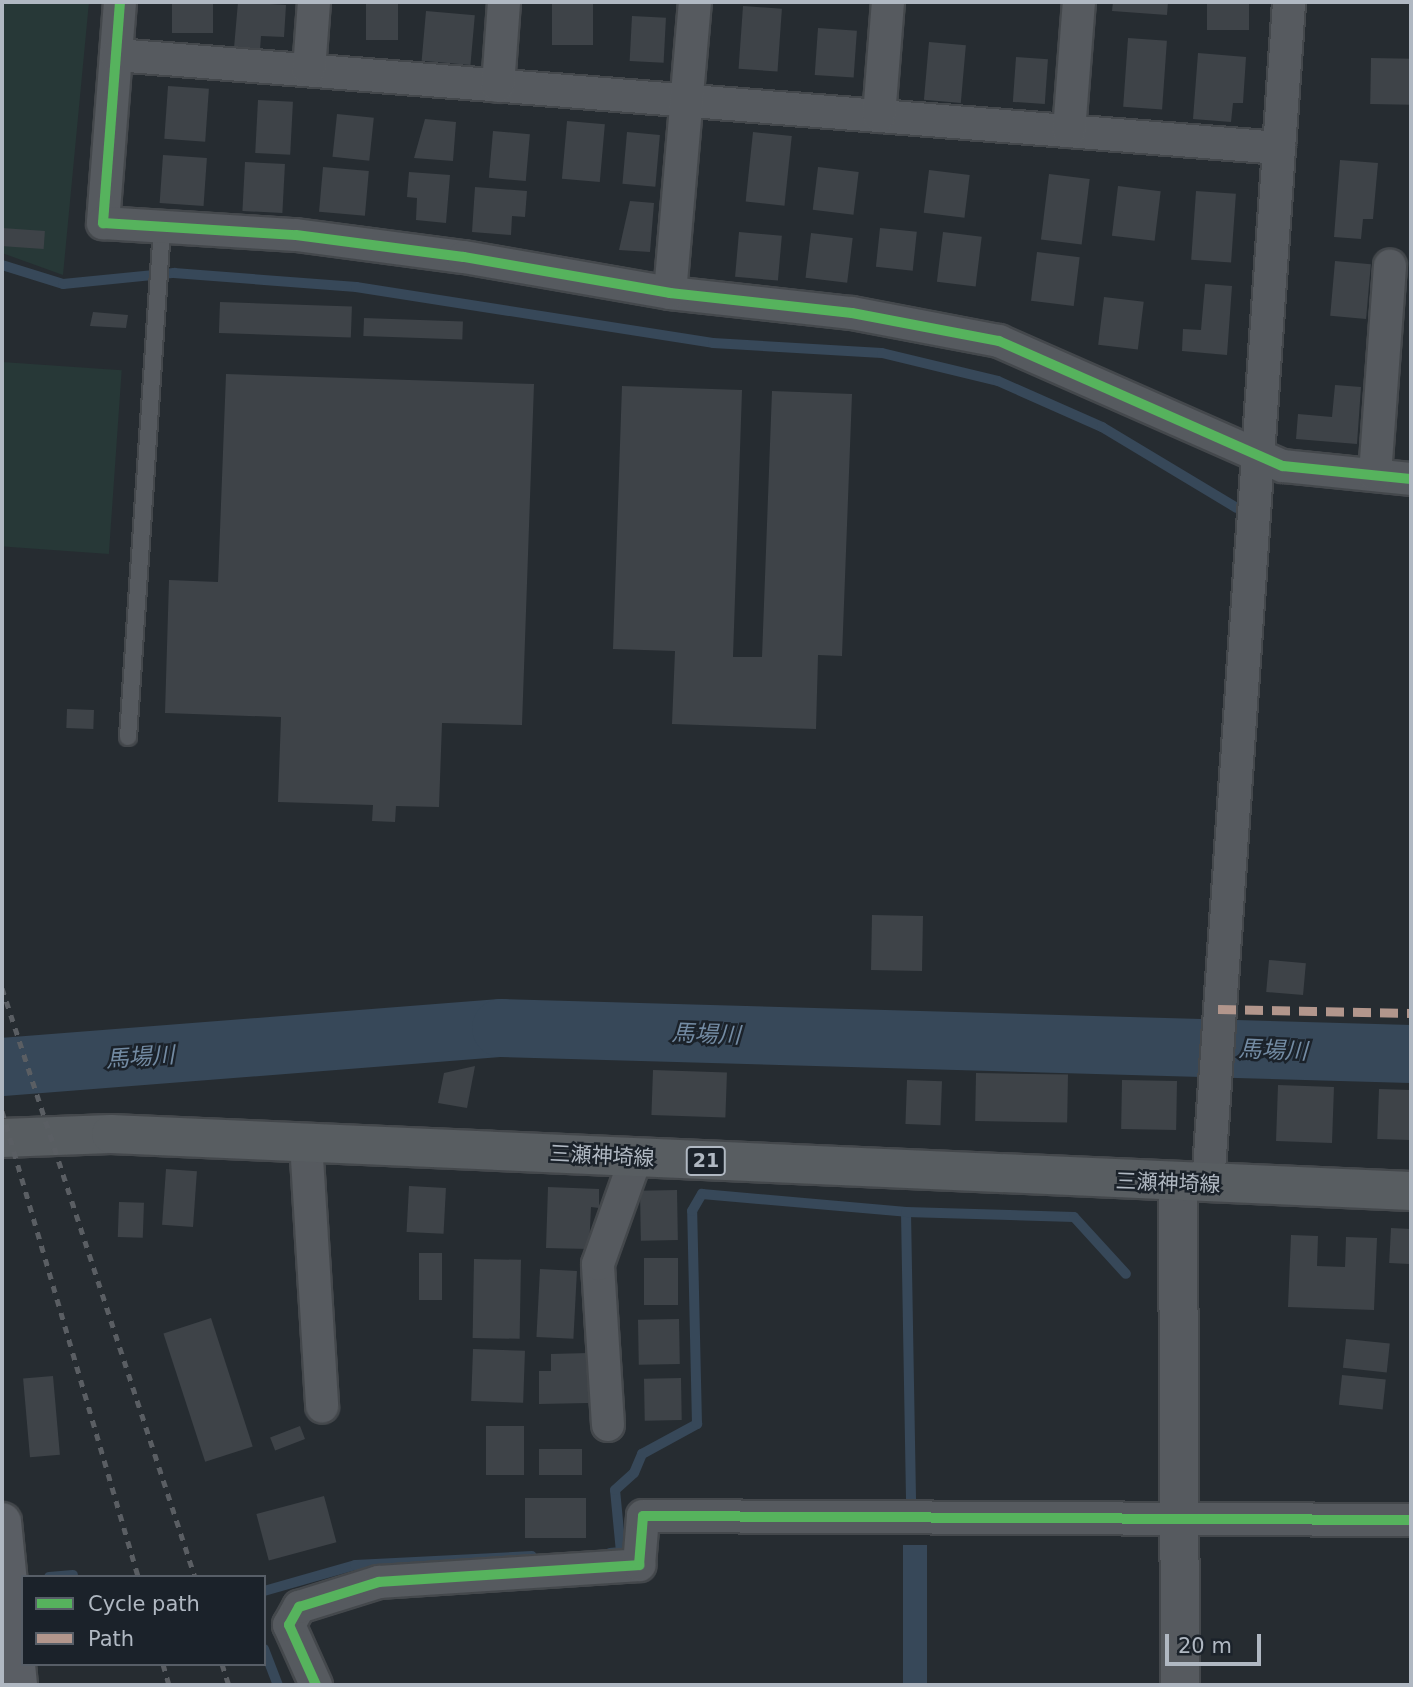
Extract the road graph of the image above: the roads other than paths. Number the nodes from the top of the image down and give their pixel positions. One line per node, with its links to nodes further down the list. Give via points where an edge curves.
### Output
1 (120, 2): 8 (street)
2 (314, 2): 9 (street)
3 (504, 2): 10 (street)
4 (695, 2): 11 (street)
5 (888, 2): 12 (street)
6 (1079, 2): 13 (street)
7 (1289, 2): 14 (street)
8 (116, 55): 9 (street); 15 (street, via 103,223)
9 (309, 70): 10 (street)
10 (498, 86): 11 (street)
11 (688, 101): 12 (street); 17 (street)
12 (879, 116): 13 (street)
13 (1069, 131): 14 (street)
14 (1279, 148): 18 (street)
15 (161, 242): 17 (street, via 309,237); 21 (lane)
16 (1390, 266): 19 (street)
17 (670, 293): 18 (street, via 852,313 999,341)
18 (1256, 457): 19 (street); 25 (street, via 1213,1082)
19 (1375, 475): 20 (street)
20 (1411, 479)
21 (128, 737)
22 (2, 1138): 23 (main road, 三瀬神埼線 / 21, via 111,1134)
23 (306, 1142): 24 (main road, 三瀬神埼線 / 21); 27 (street)
24 (636, 1157): 25 (main road, 三瀬神埼線 / 21); 28 (street, via 598,1264)
25 (1193, 1185): 26 (main road, 三瀬神埼線 / 21); 29 (street)
26 (1411, 1191)
27 (322, 1407)
28 (608, 1425)
29 (1179, 1519): 30 (street); 34 (street, via 643,1516 639,1565 379,1582 299,1607 289,1625); 35 (street)
30 (1411, 1520)
31 (2, 1522): 32 (main road)
32 (4, 1572): 33 (main road)
33 (12, 1676)
34 (316, 1685)
35 (1180, 1685)

